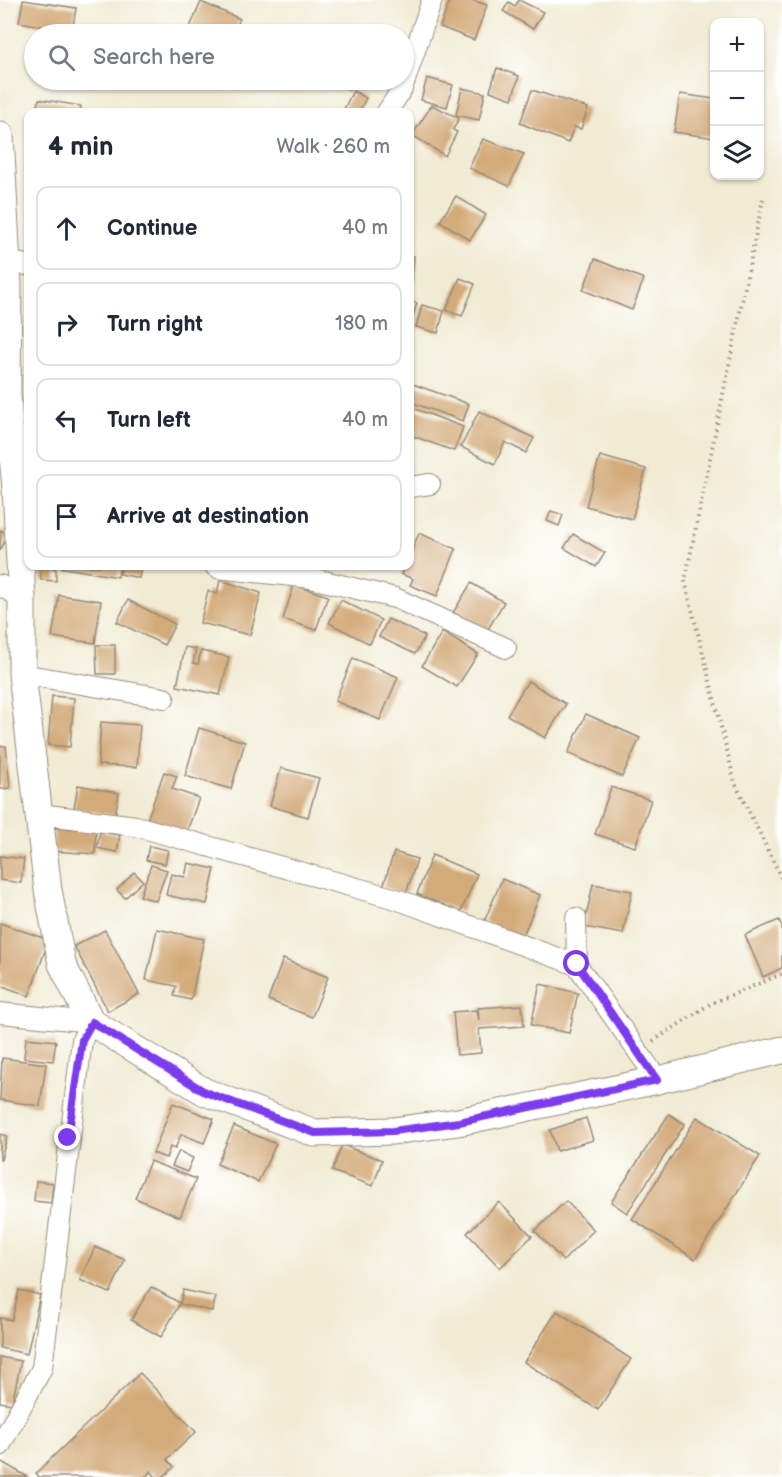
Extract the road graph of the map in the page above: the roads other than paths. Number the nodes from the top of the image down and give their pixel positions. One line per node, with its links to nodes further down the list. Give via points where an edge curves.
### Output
1 (432, 0): 2 (street)
2 (414, 53)
3 (401, 90): 4 (street)
4 (390, 108)
5 (0, 135): 6 (street)
6 (11, 273): 9 (street, via 7,394)
7 (430, 484): 8 (street)
8 (414, 487)
9 (22, 488): 12 (street)
10 (266, 570): 11 (street)
11 (314, 572): 13 (street, via 395,598)
12 (11, 592): 14 (street)
13 (506, 648)
14 (22, 674): 15 (street); 16 (street)
15 (164, 698)
16 (39, 814): 18 (street, via 136,826 396,899); 20 (street, via 62,964)
17 (576, 918): 18 (street)
18 (577, 964): 22 (street)
19 (0, 1012): 20 (street)
20 (92, 1022): 22 (street, via 205,1092 315,1133 393,1131 459,1122); 23 (street, via 82,1040 42,1368)
21 (782, 1050): 22 (street)
22 (657, 1080)
23 (0, 1446)

